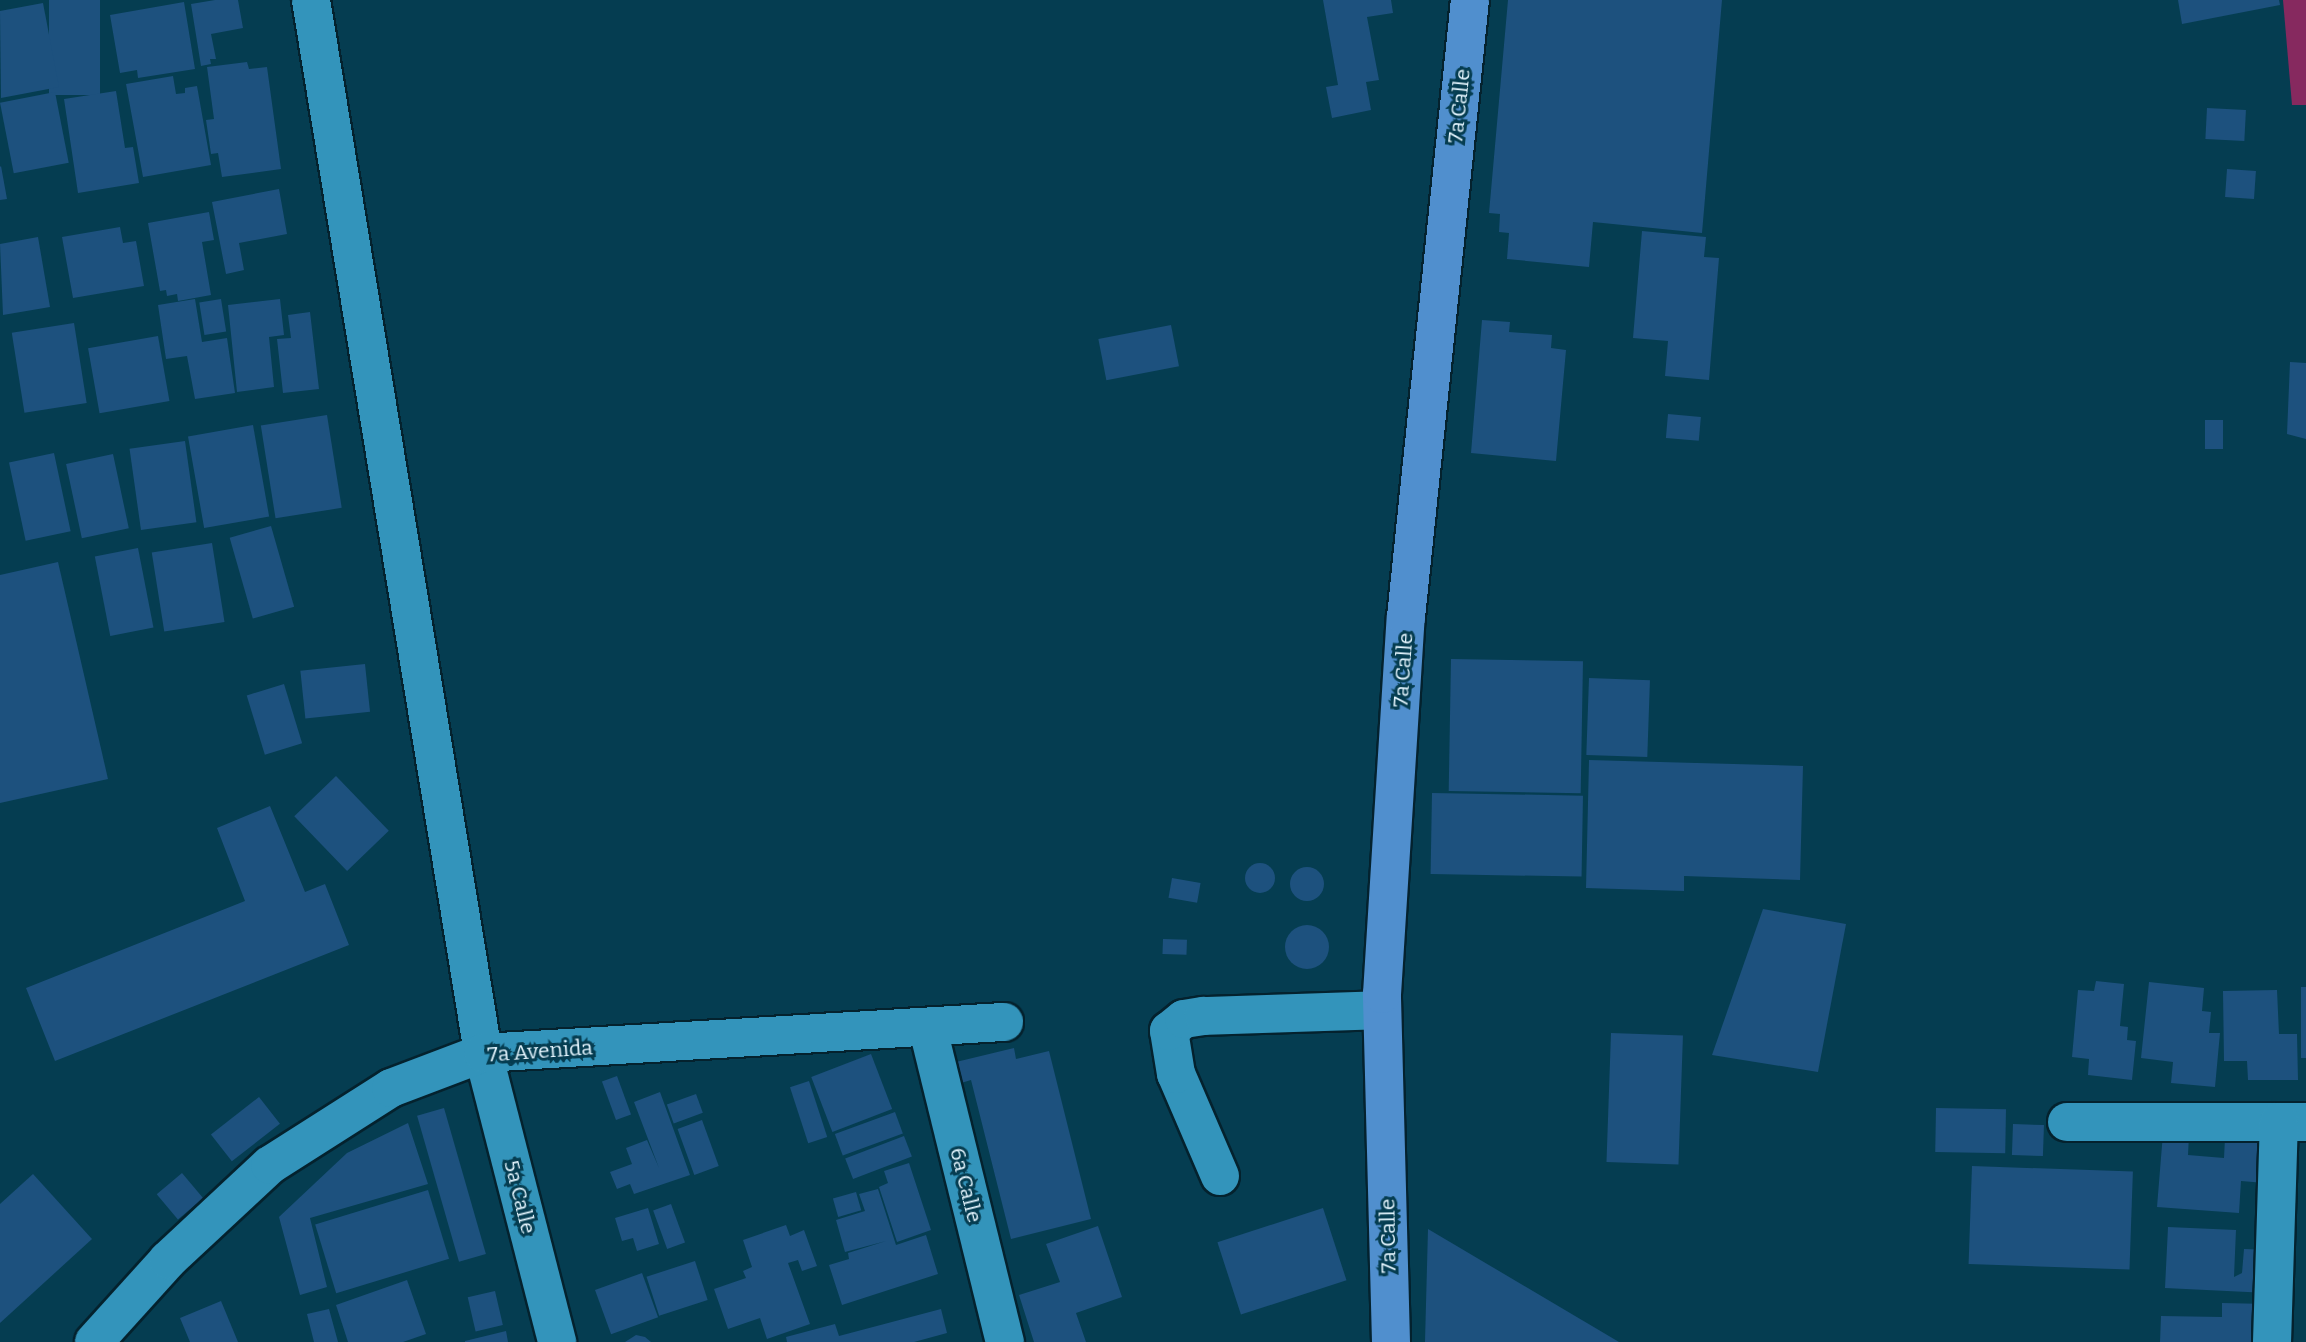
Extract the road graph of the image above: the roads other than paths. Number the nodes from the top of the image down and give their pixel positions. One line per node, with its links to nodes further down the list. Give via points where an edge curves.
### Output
1 (311, 0): 6 (street, 5a Calle)
2 (1470, 0): 3 (street, 7a Calle, via 1406,617)
3 (1382, 1010): 9 (street, via 1204,1016 1184,1019 1169,1031 1176,1073); 13 (street, 7a Calle)
4 (1004, 1021): 5 (street, 7a Avenida)
5 (928, 1029): 6 (street, 7a Avenida); 12 (street, 6a Calle)
6 (483, 1053): 10 (street, 7a Avenida, via 391,1088 270,1165 168,1260); 11 (street, 5a Calle)
7 (2067, 1122): 8 (street)
8 (2293, 1122): 14 (street)
9 (1220, 1176)
10 (96, 1340)
11 (557, 1342)
12 (1005, 1342)
13 (1391, 1342)
14 (2272, 1342)

